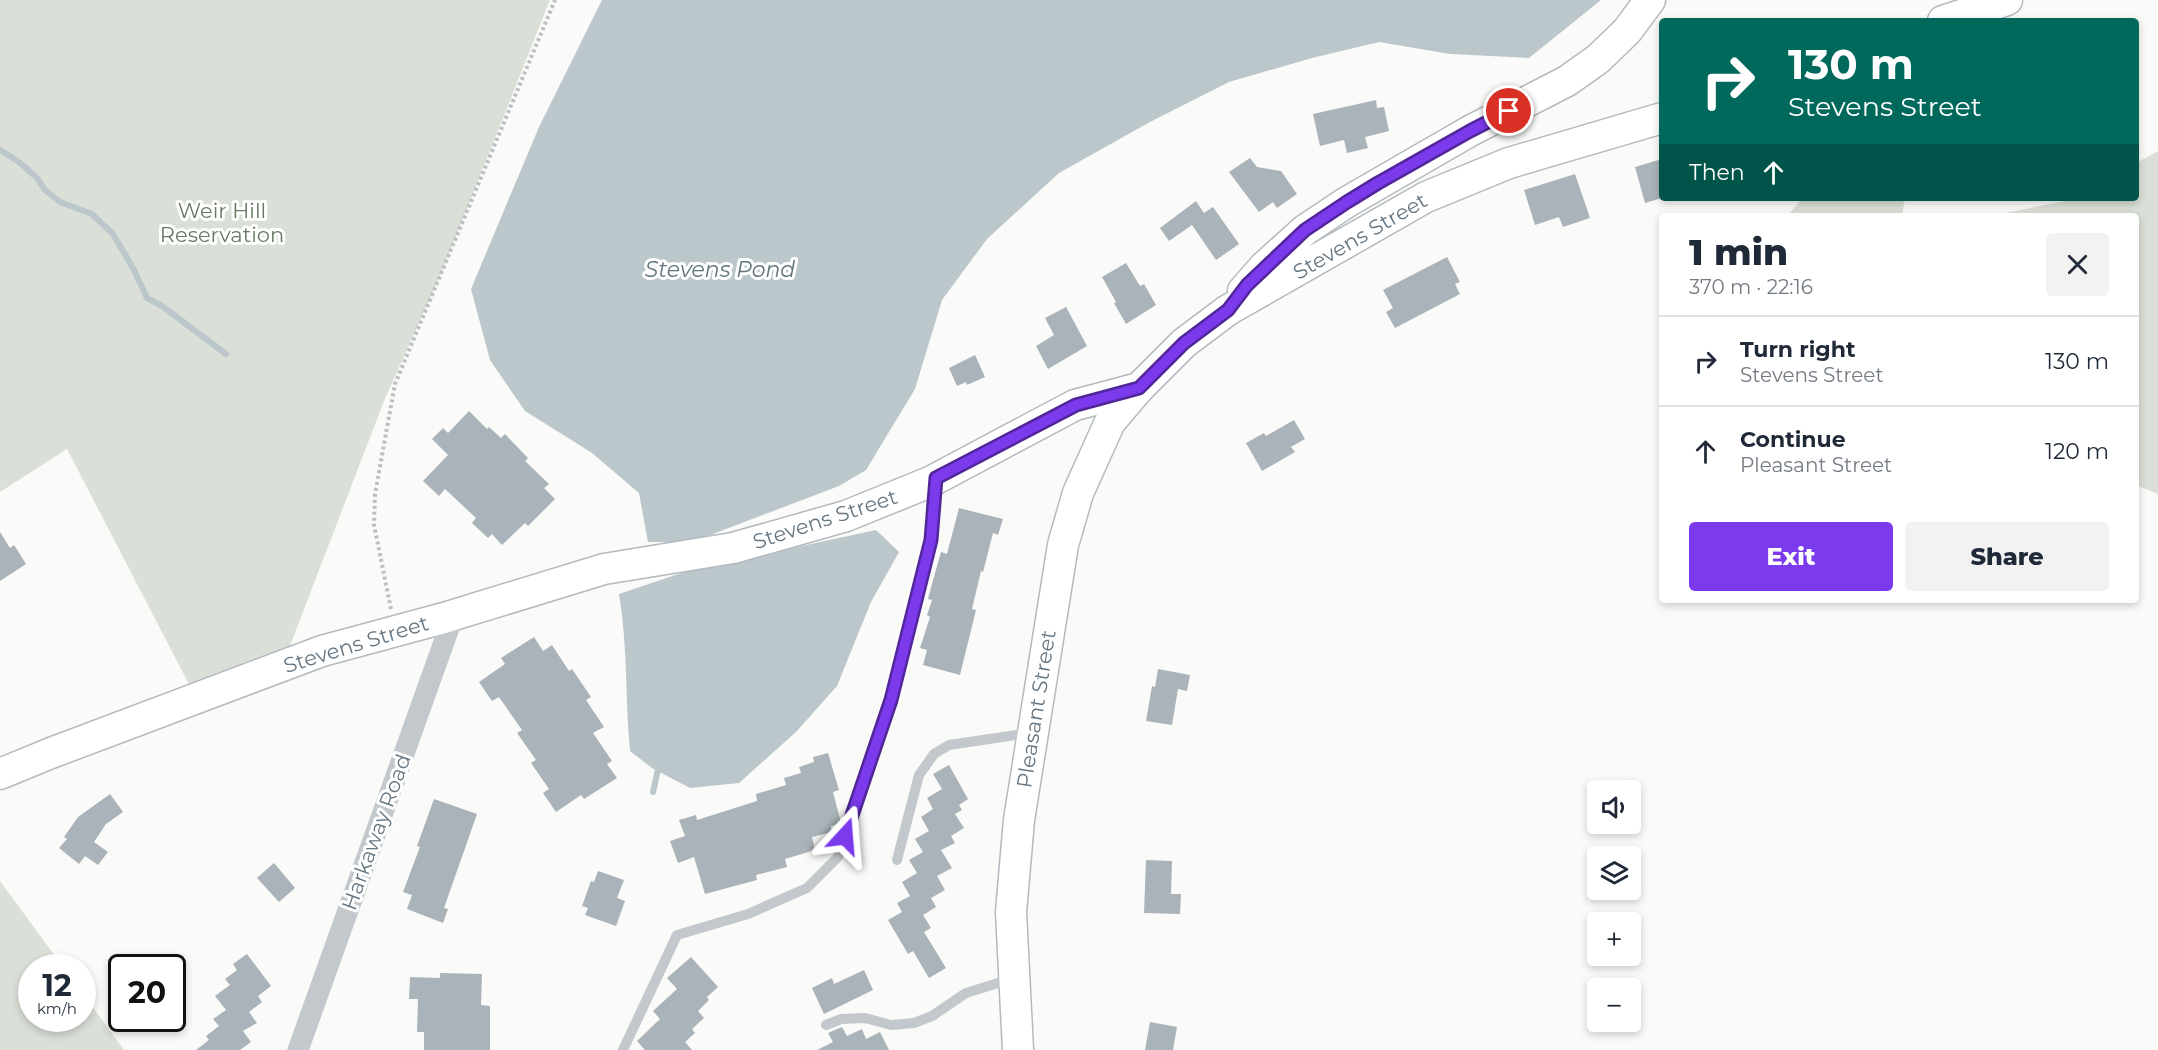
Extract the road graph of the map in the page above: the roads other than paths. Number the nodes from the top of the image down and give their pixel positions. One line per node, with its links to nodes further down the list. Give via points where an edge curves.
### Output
1 (1650, 0): 5 (street, via 1627,31 1567,81 1470,131 1305,230 1247,285)
2 (2007, 0): 3 (street)
3 (1952, 18)
4 (1659, 119): 5 (street, Stevens Street, via 1509,163 1426,197)
5 (1228, 310): 6 (street, Stevens Street, via 1184,343)
6 (1139, 388): 7 (street, Stevens Street, via 1076,405); 9 (street, Pleasant Street, via 1110,422 1078,493 1063,545)
7 (936, 478): 8 (street, Stevens Street, via 846,516 769,540 604,569); 15 (lane, via 931,540 891,700 838,857 807,888 748,914 677,936)
8 (454, 614): 10 (street, Stevens Street, via 322,651); 14 (street, Harkaway Road)
9 (1032, 733): 11 (lane, via 949,745 934,754 918,775); 12 (street, Pleasant Street, via 1011,912)
10 (0, 774)
11 (897, 860)
12 (1014, 978): 13 (lane, via 966,993 914,1023 891,1025 865,1018 841,1019); 16 (street, Pleasant Street)
13 (826, 1025)
14 (298, 1050)
15 (623, 1050)
16 (1018, 1050)

